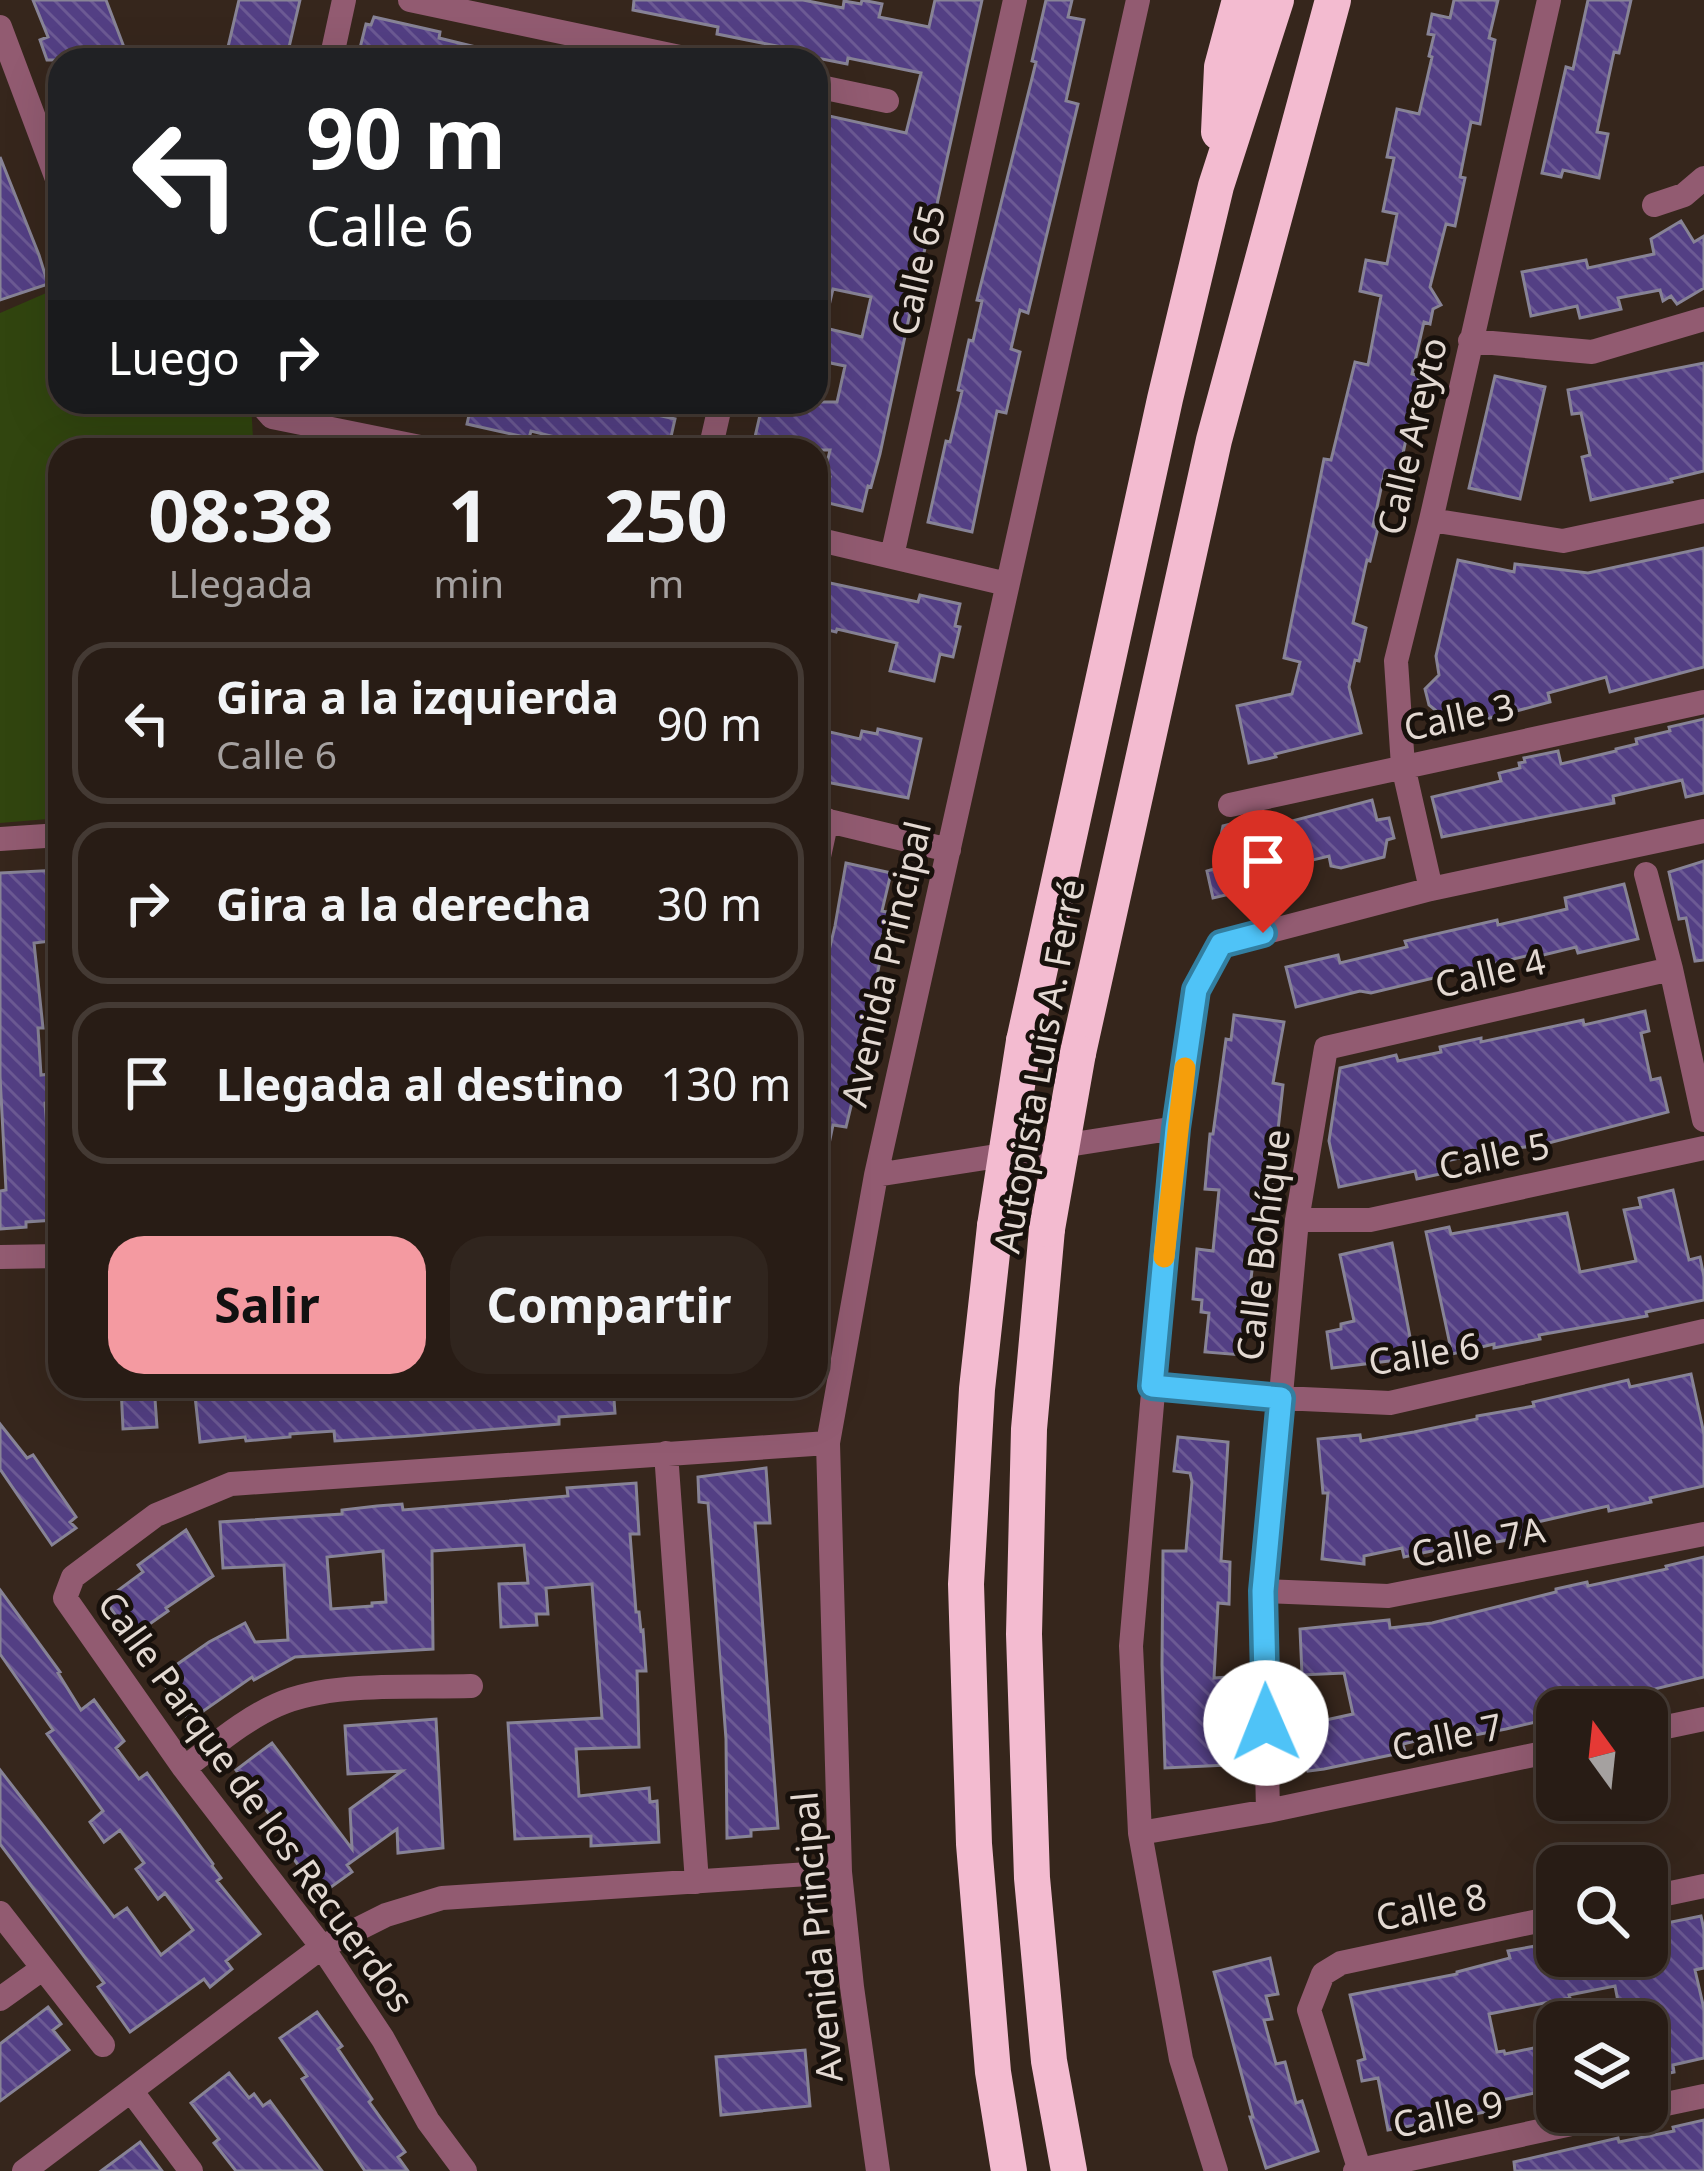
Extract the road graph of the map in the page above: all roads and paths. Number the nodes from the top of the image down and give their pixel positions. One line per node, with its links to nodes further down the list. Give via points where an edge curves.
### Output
1 (344, 0): 10 (street)
2 (410, 0): 11 (street)
3 (1016, 0): 25 (street, Calle 65)
4 (1138, 0): 26 (street, Avenida Principal)
5 (1240, 0): 15 (highway, via 1222,67)
6 (1276, 0): 15 (highway, Autopista Luis A. Ferré)
7 (1334, 0): 74 (highway, Autopista Luis A. Ferré, bridge, via 1214,440 1078,1053 1047,1229 1028,1429 1024,1634 1032,1878)
8 (1549, 0): 19 (street, Calle Areyto)
9 (0, 27): 14 (street)
10 (334, 48)
11 (637, 48)
12 (828, 89): 13 (street)
13 (887, 101)
14 (48, 155)
15 (1216, 186): 79 (highway, Autopista Luis A. Ferré, bridge, via 1024,1041 977,1389 966,1584 973,1823 993,2072)
16 (1701, 188): 17 (street)
17 (1654, 205)
18 (1704, 319): 19 (street, via 1592,352)
19 (1470, 341): 23 (street, Calle Areyto)
20 (269, 414): 21 (street)
21 (374, 438)
22 (1704, 511): 23 (street, via 1563,541)
23 (1431, 520): 28 (street, Calle Areyto, via 1396,661)
24 (828, 542): 25 (street)
25 (892, 556): 26 (street)
26 (1007, 584): 34 (street, Avenida Principal)
27 (1704, 702): 28 (street, Calle 3)
28 (1403, 766): 29 (street, Calle 3); 36 (street, Calle Areyto)
29 (1230, 805)
30 (828, 820): 34 (street)
31 (1704, 831): 36 (street)
32 (48, 836): 33 (street)
33 (0, 839)
34 (949, 850): 42 (street, Avenida Principal)
35 (1646, 874): 37 (street)
36 (1431, 889): 40 (street, via 1221,944 1196,990)
37 (1671, 969): 38 (street, Calle 4); 39 (street)
38 (1326, 1048): 43 (street, Calle Bohíque)
39 (1704, 1120)
40 (1176, 1128): 42 (street); 47 (street)
41 (1704, 1148): 43 (street, Calle 5, via 1370,1220)
42 (876, 1175): 49 (street, Avenida Principal)
43 (1298, 1220): 48 (street, Calle Bohíque)
44 (48, 1256): 45 (street)
45 (0, 1258)
46 (1704, 1331): 48 (street, Calle 6, via 1390,1403)
47 (1152, 1386): 48 (street, Calle 6); 59 (street, via 1131,1646)
48 (1281, 1398): 52 (street, Calle Bohíque)
49 (829, 1443): 50 (street); 60 (street, Avenida Principal)
50 (666, 1453): 57 (street, Calle Parque de los Recuerdos, via 231,1484 155,1515 73,1577 64,1598); 61 (street)
51 (1704, 1534): 52 (street, Calle 7A, via 1388,1596)
52 (1263, 1591): 58 (street, Calle Bohíque)
53 (471, 1686): 57 (street, via 320,1691 277,1705)
54 (1704, 1719): 55 (street)
55 (1668, 1727)
56 (1536, 1754): 58 (street, Calle 7)
57 (184, 1768): 66 (street, Calle Parque de los Recuerdos)
58 (1268, 1811): 59 (street, Calle 7)
59 (1140, 1833): 80 (street, via 1181,2059)
60 (840, 1872): 61 (street); 78 (street, Avenida Principal)
61 (698, 1882): 66 (street, via 442,1898)
62 (1704, 1886): 63 (street)
63 (1668, 1894)
64 (0, 1913): 67 (street)
65 (1536, 1921): 81 (street, Calle 8, via 1341,1963 1323,1974 1310,2010)
66 (322, 1947): 70 (street); 77 (street, Calle Parque de los Recuerdos)
67 (42, 1969): 68 (street); 69 (street)
68 (0, 1999)
69 (103, 2045)
70 (132, 2092): 75 (street); 76 (street)
71 (1704, 2096): 72 (street)
72 (1668, 2104)
73 (1536, 2132): 81 (street, Calle 9)
74 (1068, 2166)
75 (24, 2171)
76 (191, 2171)
77 (465, 2171)
78 (878, 2171)
79 (1010, 2171)
80 (1216, 2171)
81 (1358, 2171)

